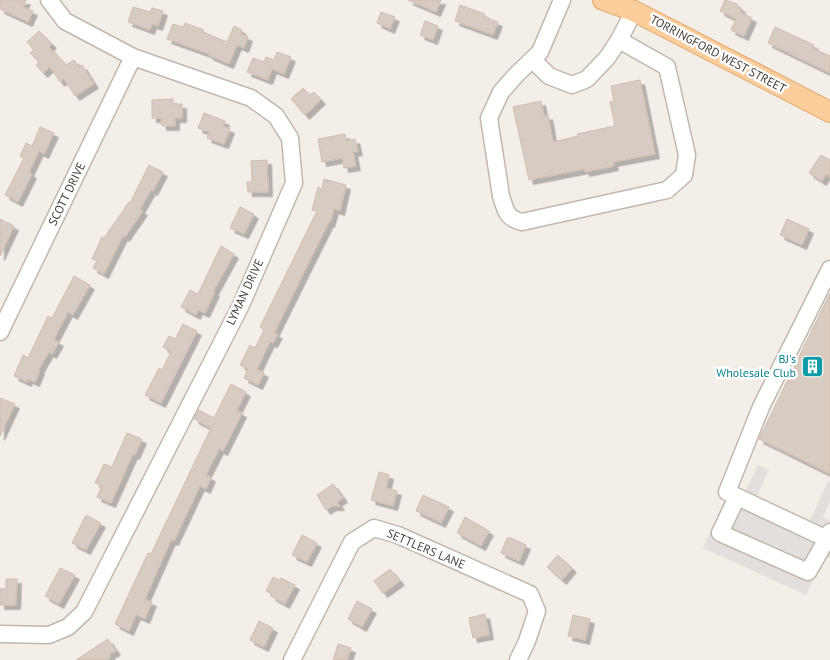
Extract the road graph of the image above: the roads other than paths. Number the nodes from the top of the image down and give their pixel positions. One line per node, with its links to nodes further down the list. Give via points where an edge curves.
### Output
1 (50, 0): 6 (street, LYMAN DRIVE, via 65,21)
2 (562, 0): 7 (street, via 540,52)
3 (603, 0): 4 (main road, TORRINGFORD WEST STREET)
4 (634, 10): 5 (street); 8 (main road, TORRINGFORD WEST STREET)
5 (619, 40): 7 (street, via 588,79 572,85 549,76); 7 (street, via 667,67 687,154 684,174 667,190 522,222 509,216 503,202 488,118 501,92)
6 (133, 57): 10 (street, SCOTT DRIVE); 13 (street, LYMAN DRIVE, via 251,98 276,116 290,138 294,183 241,305 84,612 68,627 49,635)
7 (533, 60)
8 (830, 112)
9 (830, 269): 11 (street, via 761,407 727,492)
10 (0, 332)
11 (737, 497): 12 (street); 12 (street, via 720,533 808,572)
12 (828, 535)
13 (0, 634)
14 (292, 660): 15 (street, SETTLERS LANE, via 352,542 374,528 398,535 530,594 537,611)
15 (518, 660)

